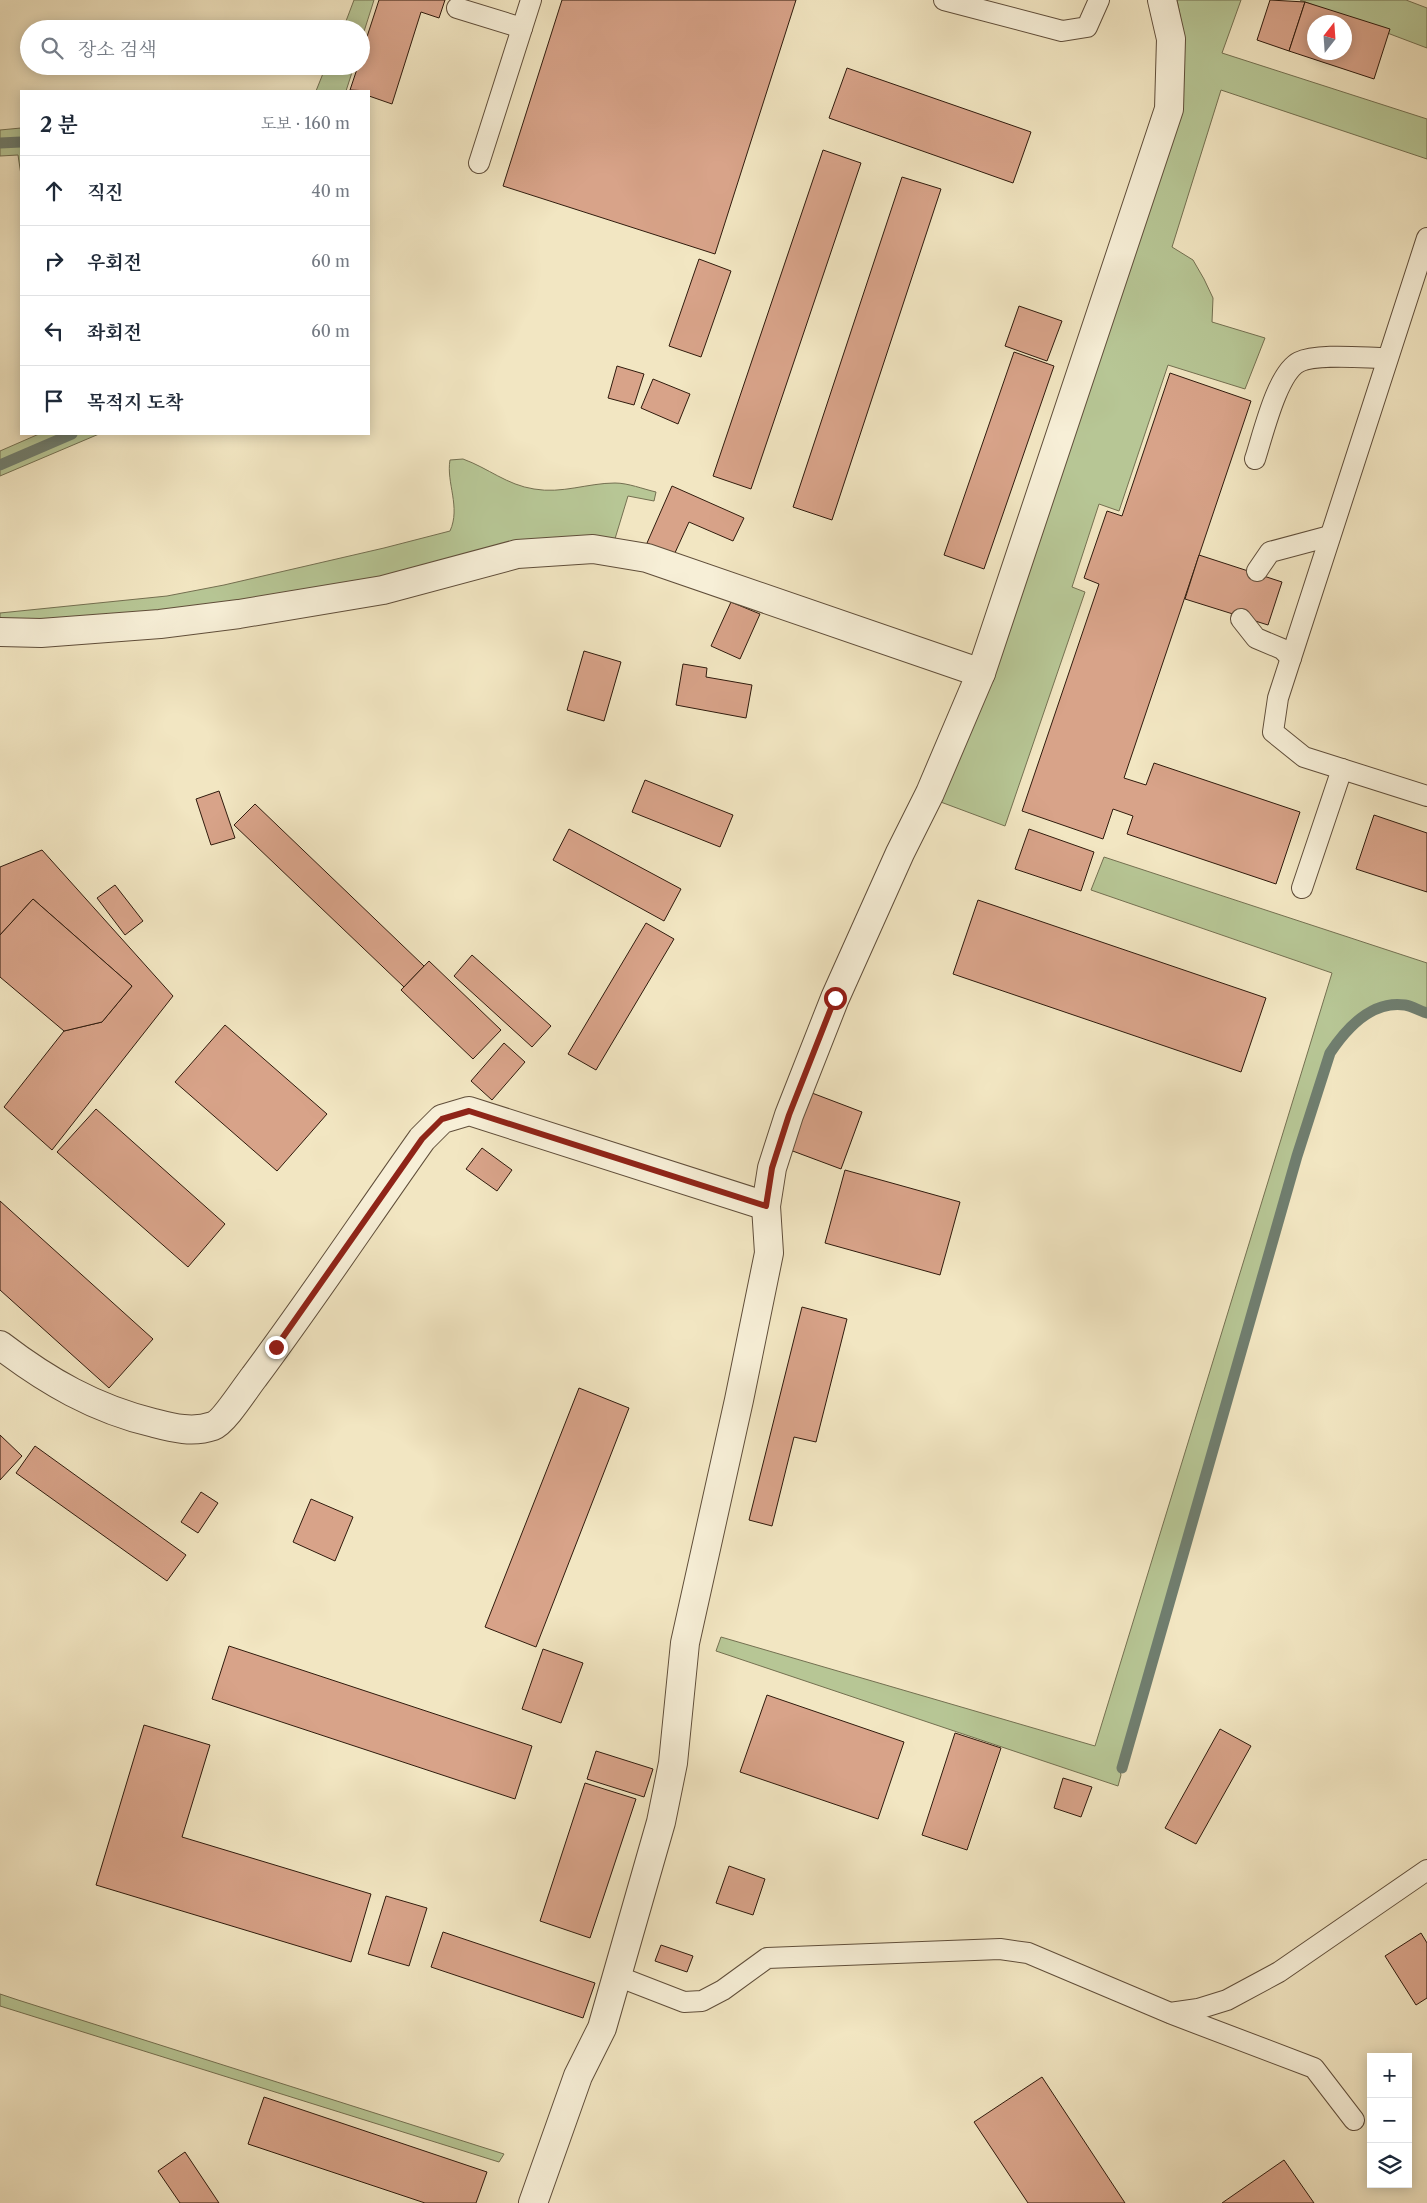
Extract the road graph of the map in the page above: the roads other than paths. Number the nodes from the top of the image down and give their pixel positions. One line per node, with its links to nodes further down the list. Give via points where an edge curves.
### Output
1 (531, 0): 6 (lane)
2 (944, 0): 3 (lane, via 1062,31 1087,27)
3 (1099, 0)
4 (1162, 0): 16 (street, via 1171,39 1169,109)
5 (457, 8): 6 (lane)
6 (522, 28): 7 (lane)
7 (479, 163)
8 (1427, 238): 9 (lane)
9 (1387, 358): 10 (lane, via 1333,357 1298,362 1280,387); 11 (lane)
10 (1255, 459)
11 (1330, 536): 12 (lane, via 1270,552); 15 (lane)
12 (1257, 571)
13 (1241, 620): 15 (lane, via 1256,638 1282,649)
14 (0, 632): 16 (street, via 41,633 239,614 383,590 517,554 592,549 647,558)
15 (1291, 658): 17 (lane, via 1278,698 1273,732 1304,757)
16 (981, 673): 20 (street, via 930,793 835,998 789,1115 772,1168)
17 (1342, 769): 18 (lane); 19 (lane)
18 (1427, 796)
19 (1302, 888)
20 (766, 1206): 21 (street, via 469,1111 442,1119 422,1139 276,1347 215,1425 192,1430 124,1416 62,1388); 23 (street, via 769,1252 685,1643 673,1763 661,1822)
21 (0, 1345)
22 (1427, 1870): 24 (lane, via 1279,1972 1228,2000)
23 (617, 1976): 24 (lane, via 684,2002 702,2001 767,1958 1000,1948 1037,1956); 26 (street, via 602,2028 578,2076)
24 (1170, 2013): 25 (lane, via 1314,2068)
25 (1354, 2120)
26 (539, 2199)

